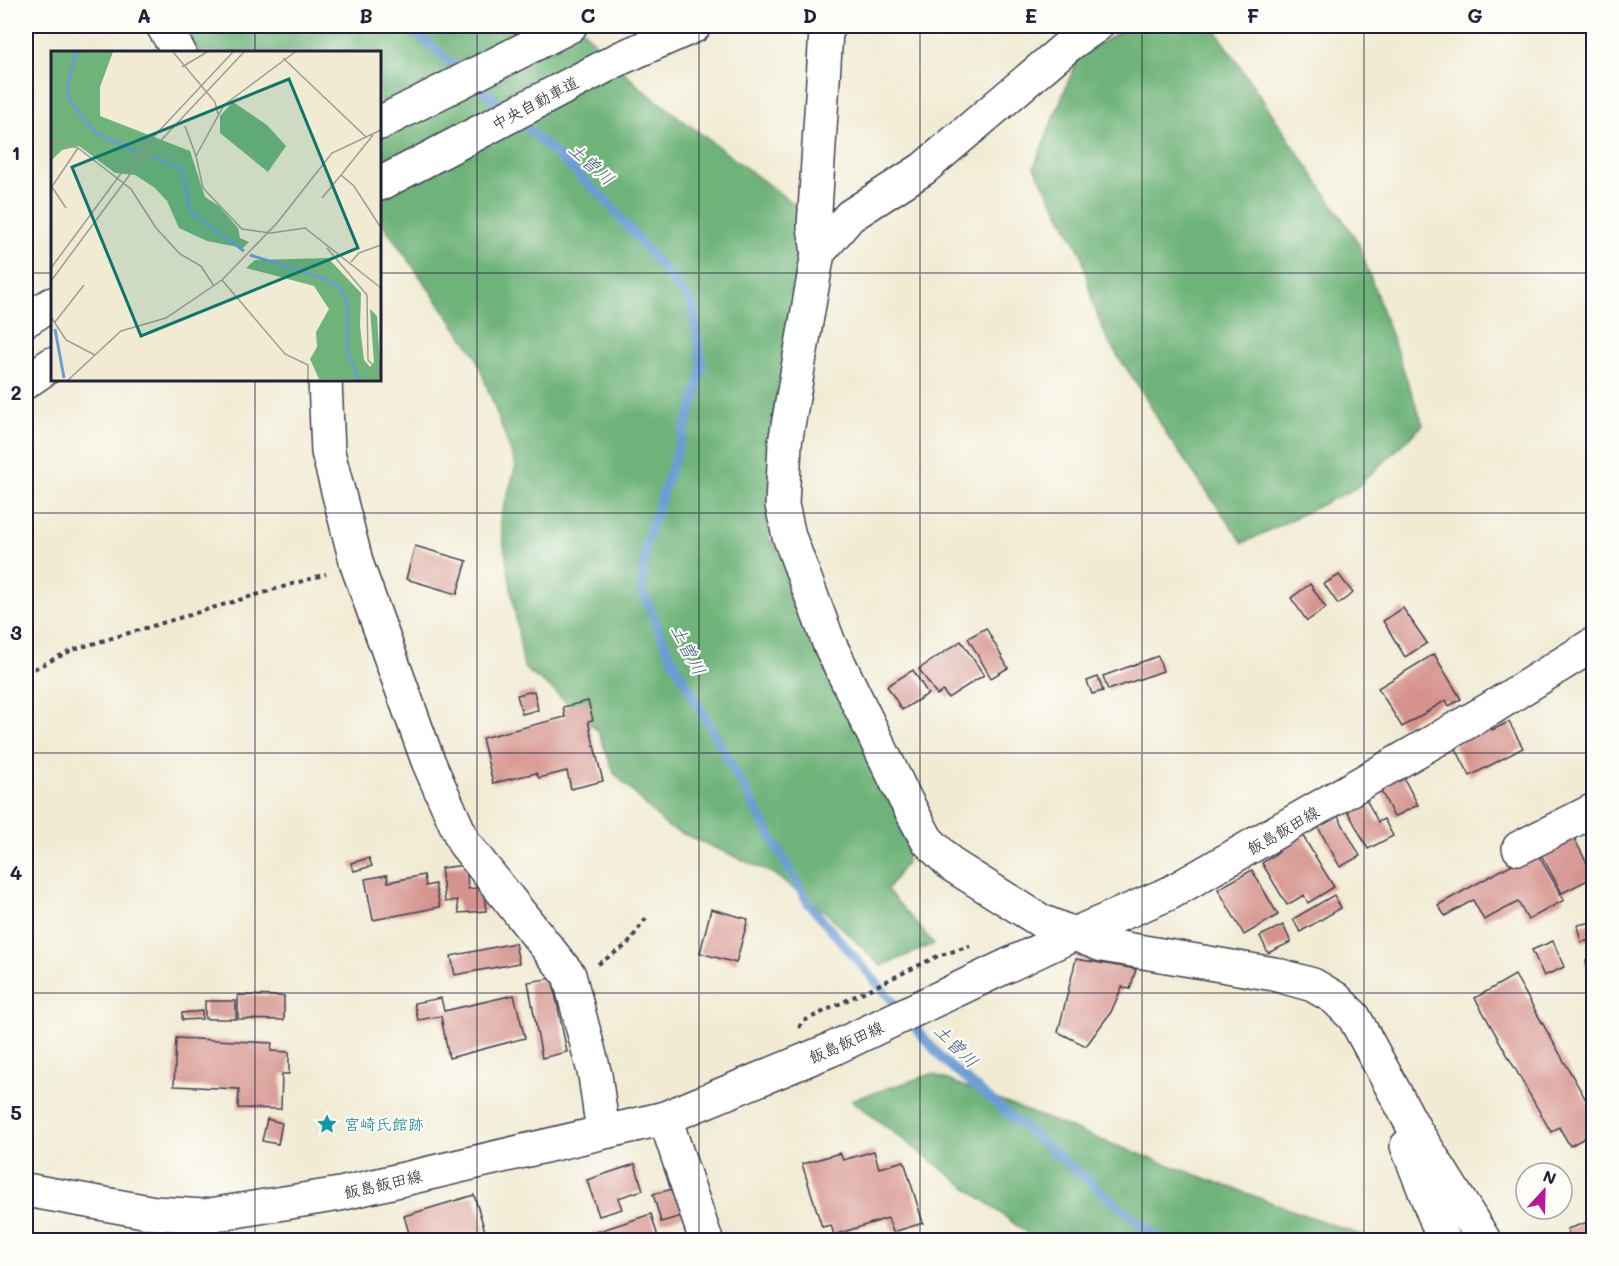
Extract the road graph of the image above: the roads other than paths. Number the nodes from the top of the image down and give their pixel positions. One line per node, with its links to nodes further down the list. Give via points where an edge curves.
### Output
1 (163, 26): 6 (main road)
2 (570, 26): 7 (main road)
3 (694, 26): 8 (main road, 中央自動車道, via 621,58)
4 (826, 31): 9 (main road, via 814,227)
5 (1080, 32): 9 (main road, via 923,169 850,216)
6 (178, 51)
7 (381, 122)
8 (384, 182)
9 (818, 253): 18 (main road, via 782,478 782,505 789,536 809,590 829,643 927,840 952,865 988,889 1041,921)
10 (51, 305): 11 (main road)
11 (26, 320)
12 (51, 365): 14 (main road)
13 (325, 381): 21 (main road, via 328,452 357,565 428,761 464,843 569,975 595,1075)
14 (26, 382)
15 (1593, 644): 18 (main road, 飯島飯田線, via 1264,842 1170,893)
16 (1593, 810): 17 (main road)
17 (1519, 849)
18 (1074, 933): 19 (main road, via 1102,945 1263,972 1313,985 1335,998 1354,1017); 20 (main road, 飯島飯田線, via 830,1050)
19 (1364, 1035): 24 (main road); 25 (main road, via 1415,1130)
20 (665, 1118): 21 (main road, 飯島飯田線); 23 (main road)
21 (603, 1132): 22 (main road, 飯島飯田線, via 340,1194 204,1216 155,1213)
22 (26, 1190)
23 (706, 1240)
24 (1444, 1240)
25 (1484, 1240)

